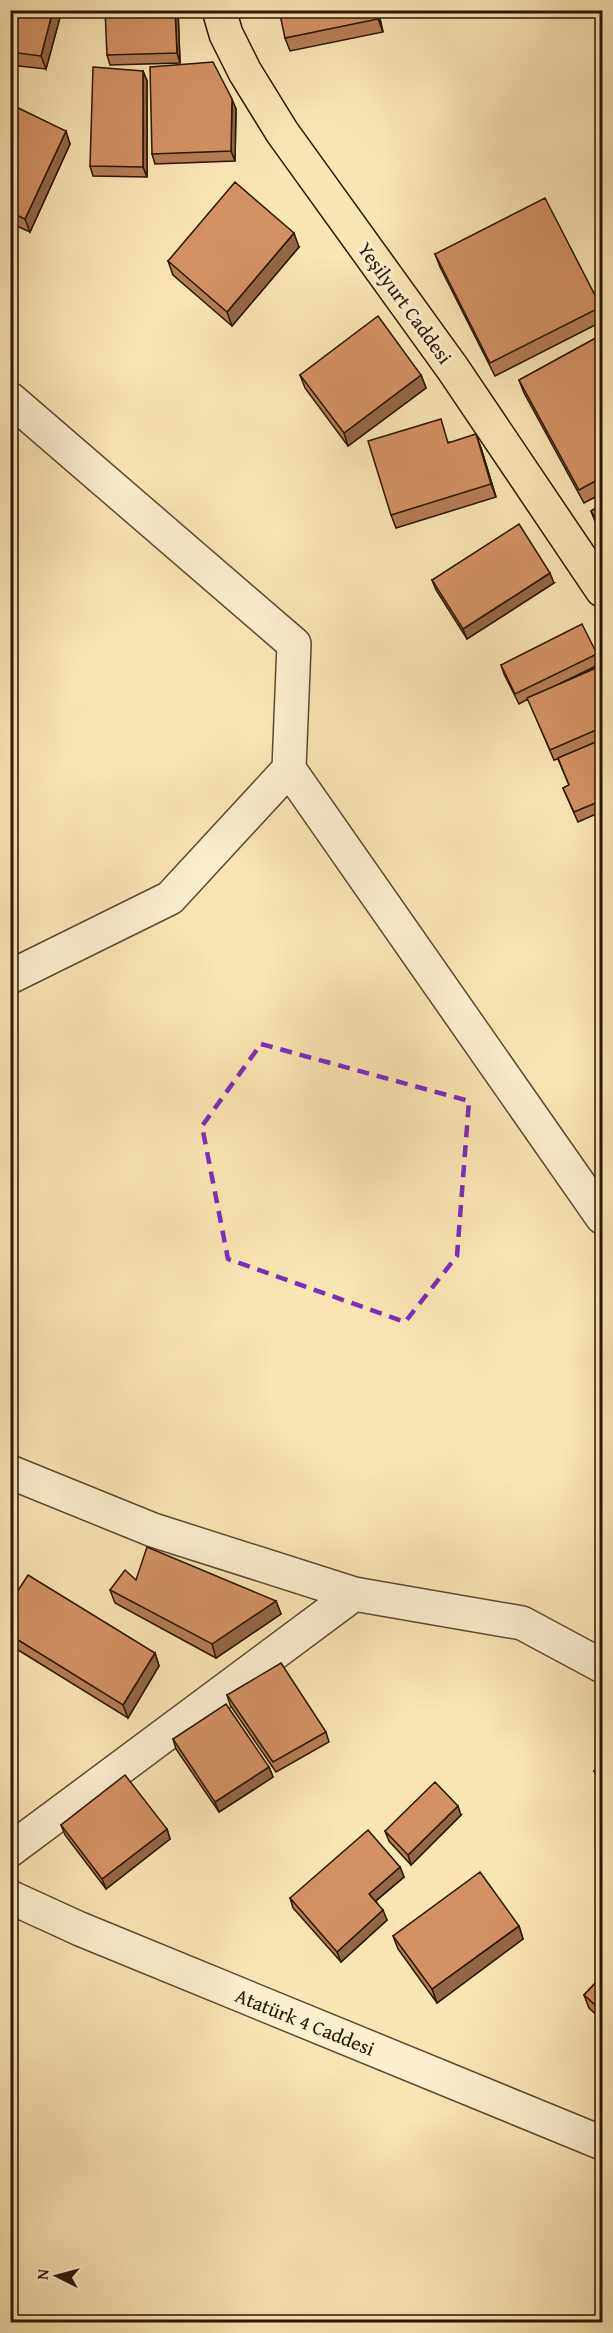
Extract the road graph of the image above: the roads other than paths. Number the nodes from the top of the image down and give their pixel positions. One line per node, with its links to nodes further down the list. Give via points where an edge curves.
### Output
1 (219, 10): 3 (main road, Yeşilyurt Caddesi, via 245,72 282,132 453,369)
2 (10, 399): 4 (street, via 294,644)
3 (603, 590)
4 (289, 770): 5 (street, via 170,898); 6 (street)
5 (10, 976)
6 (603, 1217)
7 (10, 1472): 8 (street, via 153,1530)
8 (354, 1594): 9 (street, via 522,1623); 10 (street)
9 (603, 1666)
10 (10, 1850)
11 (10, 1897): 12 (street, Atatürk 4 Caddesi, via 91,1934)
12 (603, 2143)

